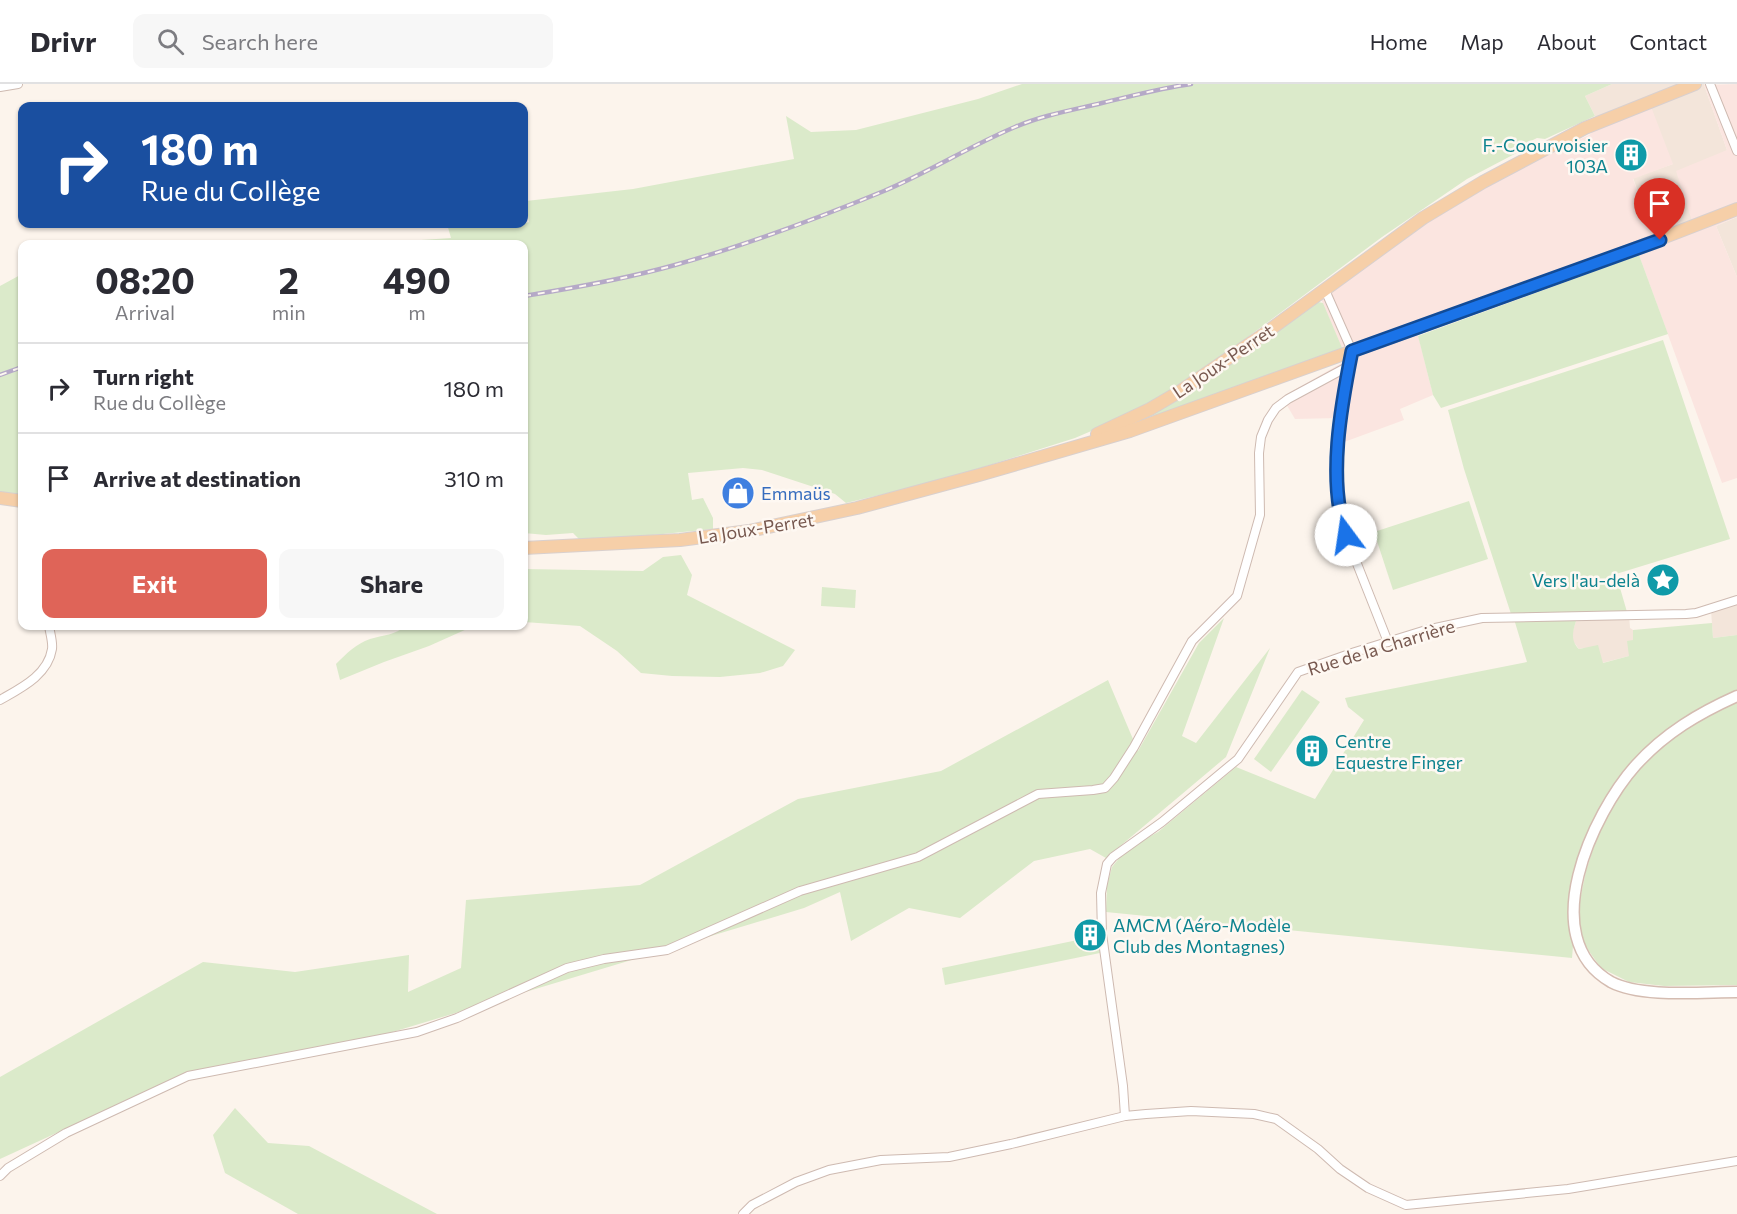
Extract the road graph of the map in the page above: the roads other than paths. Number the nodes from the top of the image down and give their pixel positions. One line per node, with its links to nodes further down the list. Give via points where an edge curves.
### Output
1 (18, 84): 4 (street)
2 (1695, 84): 7 (main road, La Joux-Perret, via 1585,128 1496,175 1423,218)
3 (1710, 84): 5 (street)
4 (0, 87)
5 (1737, 151)
6 (1737, 209): 8 (main road, La Joux-Perret)
7 (1324, 290): 8 (street); 10 (main road, La Joux-Perret, via 1179,392 1128,420)
8 (1352, 351): 9 (street); 10 (main road, La Joux-Perret, via 1130,431)
9 (1349, 366): 16 (street, via 1338,445 1337,500 1350,546); 22 (street, via 1288,399 1268,420 1259,453 1260,514 1237,596 1192,641 1134,747 1105,788 1038,794 918,857 800,891 667,950 567,968 417,1032 189,1076 66,1133)
10 (1052, 453): 13 (main road, La Joux-Perret, via 857,508 760,529 680,540)
11 (0, 498): 12 (main road)
12 (18, 500)
13 (528, 548)
14 (1737, 600): 16 (street, Rue de la Charrière, via 1686,614 1482,618)
15 (50, 630): 18 (street, via 52,648 45,665 32,681)
16 (1388, 642): 20 (street, Rue de la Charrière, via 1298,672 1238,759 1107,864 1101,894 1102,934)
17 (1737, 696): 19 (main road, via 1703,711 1672,732 1623,781 1594,830 1584,856 1574,915 1577,938 1586,959 1617,985 1649,992)
18 (0, 700)
19 (1737, 992)
20 (1125, 1116): 21 (street, via 1191,1112 1254,1114 1276,1119 1368,1188 1406,1205 1569,1189); 24 (street, via 949,1157 881,1160 829,1170 796,1182 752,1205)
21 (1737, 1161)
22 (4, 1169): 23 (street)
23 (0, 1176)
24 (743, 1214)

